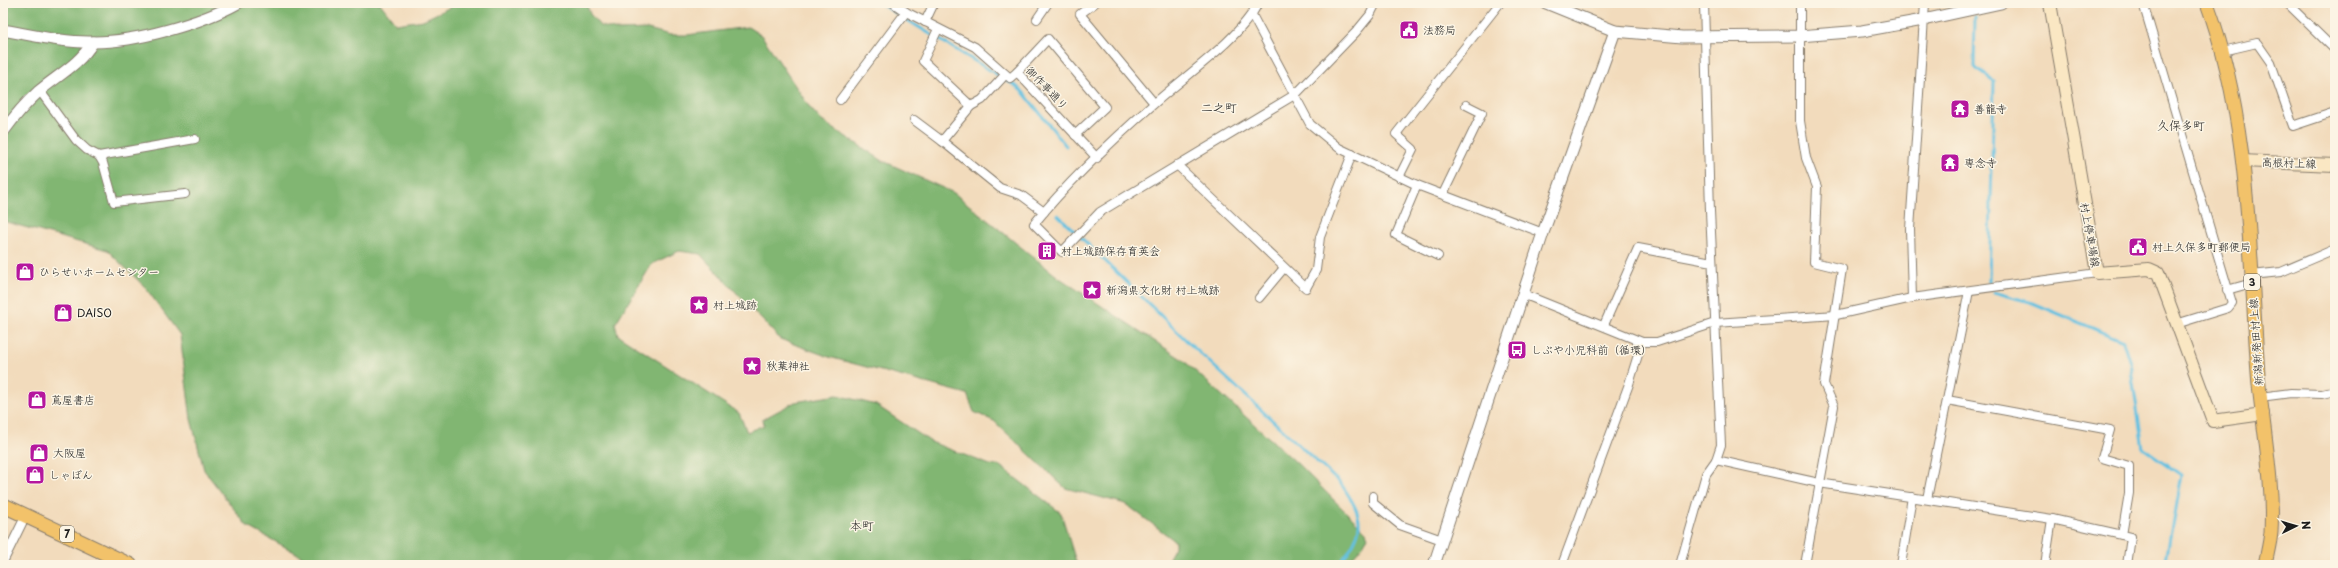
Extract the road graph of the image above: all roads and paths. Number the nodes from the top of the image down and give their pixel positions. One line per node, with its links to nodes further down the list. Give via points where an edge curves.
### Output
1 (238, 3): 28 (street, via 198,20 130,40)
2 (893, 3): 18 (street)
3 (934, 3): 22 (street)
4 (1048, 3): 20 (street)
5 (1095, 3): 36 (street, via 1080,14)
6 (1258, 3): 19 (street)
7 (1376, 3): 34 (street, via 1356,32)
8 (1500, 3): 51 (street, via 1396,134 1413,149)
9 (1546, 3): 25 (street)
10 (1704, 3): 26 (street)
11 (1800, 3): 27 (street)
12 (1925, 3): 21 (street)
13 (2001, 3): 21 (street)
14 (2050, 3): 61 (main road, 村上停車場線)
15 (2143, 3): 63 (street)
16 (2207, 3): 30 (main road, 新潟新発田村上線 / 3)
17 (2287, 3): 29 (street)
18 (906, 12): 22 (street); 35 (street)
19 (1252, 15): 34 (street); 36 (street, via 1225,42)
20 (1037, 19)
21 (1923, 20): 27 (street, via 1862,30); 67 (street, via 1910,228)
22 (925, 22): 23 (street)
23 (938, 29): 32 (street, via 975,47); 38 (street, via 923,61)
24 (3, 30): 28 (street)
25 (1615, 31): 26 (street, via 1647,35); 56 (street)
26 (1703, 35): 27 (street); 59 (street)
27 (1799, 36): 68 (street, via 1800,121 1806,158 1817,187 1814,262 1842,269)
28 (94, 42): 33 (street, via 73,67)
29 (2335, 50)
30 (2223, 51): 39 (street, via 2257,43 2271,63 2293,126); 48 (main road, 新潟新発田村上線 / 3, via 2237,115)
31 (1017, 72): 32 (street, 御作事通り, via 1010,78); 42 (street, 御作事通り); 42 (street, via 1048,39 1104,107)
32 (1005, 75): 38 (street, via 982,100)
33 (40, 91): 41 (street); 46 (street, via 76,140)
34 (1296, 94): 45 (street, via 1310,124 1339,148); 49 (street)
35 (840, 100)
36 (1154, 103): 47 (street)
37 (1466, 105): 54 (street, via 1482,113)
38 (971, 106): 44 (street)
39 (2335, 112)
40 (914, 120): 44 (street)
41 (3, 132)
42 (1075, 135): 47 (street, 御作事通り)
43 (195, 139): 46 (street)
44 (942, 141): 55 (street, via 1000,188 1021,195)
45 (1352, 154): 51 (street); 60 (street, via 1320,237 1316,270 1306,288)
46 (99, 156): 53 (street, via 114,202)
47 (1097, 158): 55 (street)
48 (2242, 161): 50 (main road, 高根村上線); 62 (main road, 新潟新発田村上線 / 3)
49 (1177, 165): 55 (street, via 1100,212 1062,252 1034,224); 60 (street)
50 (2335, 165)
51 (1399, 177): 52 (street)
52 (1417, 185): 54 (street); 58 (street, via 1396,235)
53 (185, 194)
54 (1443, 194): 56 (street)
55 (1044, 212)
56 (1543, 233): 65 (street)
57 (2335, 249): 62 (street, via 2281,272)
58 (1438, 256)
59 (1712, 262): 69 (street); 71 (street, via 1638,248)
60 (1284, 268): 66 (street)
61 (2097, 273): 64 (street); 70 (main road, 村上停車場線, via 2149,269 2158,274)
62 (2251, 279): 63 (street); 74 (main road, 新潟新発田村上線 / 3)
63 (2227, 290): 70 (street, via 2232,303 2228,308)
64 (1969, 291): 67 (street); 75 (street)
65 (1523, 294): 71 (street); 86 (street)
66 (1259, 298)
67 (1912, 298): 68 (street)
68 (1836, 315): 69 (street); 78 (street, via 1824,384 1834,406)
69 (1715, 322): 72 (street, via 1657,342); 77 (street, via 1721,445)
70 (2176, 324): 76 (main road, 村上停車場線, via 2213,421)
71 (1604, 326): 72 (street)
72 (1642, 342): 90 (street)
73 (2335, 391): 74 (street)
74 (2260, 397): 76 (main road, 新潟新発田村上線 / 3)
75 (1947, 400): 81 (street); 85 (street, via 2110,430 2102,458 2129,466 2129,493)
76 (2263, 414): 96 (main road, 新潟新発田村上線 / 3, via 2271,498 2271,533)
77 (1716, 460): 78 (street); 91 (street, via 1706,474)
78 (1819, 483): 80 (street); 92 (street)
79 (1373, 496): 86 (street, via 1373,503 1400,525)
80 (1912, 497): 81 (street); 93 (street)
81 (1927, 498): 84 (street)
82 (3, 504): 83 (highway, 7)
83 (26, 515): 87 (street); 88 (highway, 7)
84 (2052, 519): 85 (street); 94 (street)
85 (2122, 535): 95 (street, via 2131,537)
86 (1442, 540): 89 (street)
87 (3, 562)
88 (130, 565)
89 (1434, 565)
90 (1562, 565)
91 (1680, 565)
92 (1806, 565)
93 (1901, 565)
94 (2045, 565)
95 (2127, 565)
96 (2265, 565)

